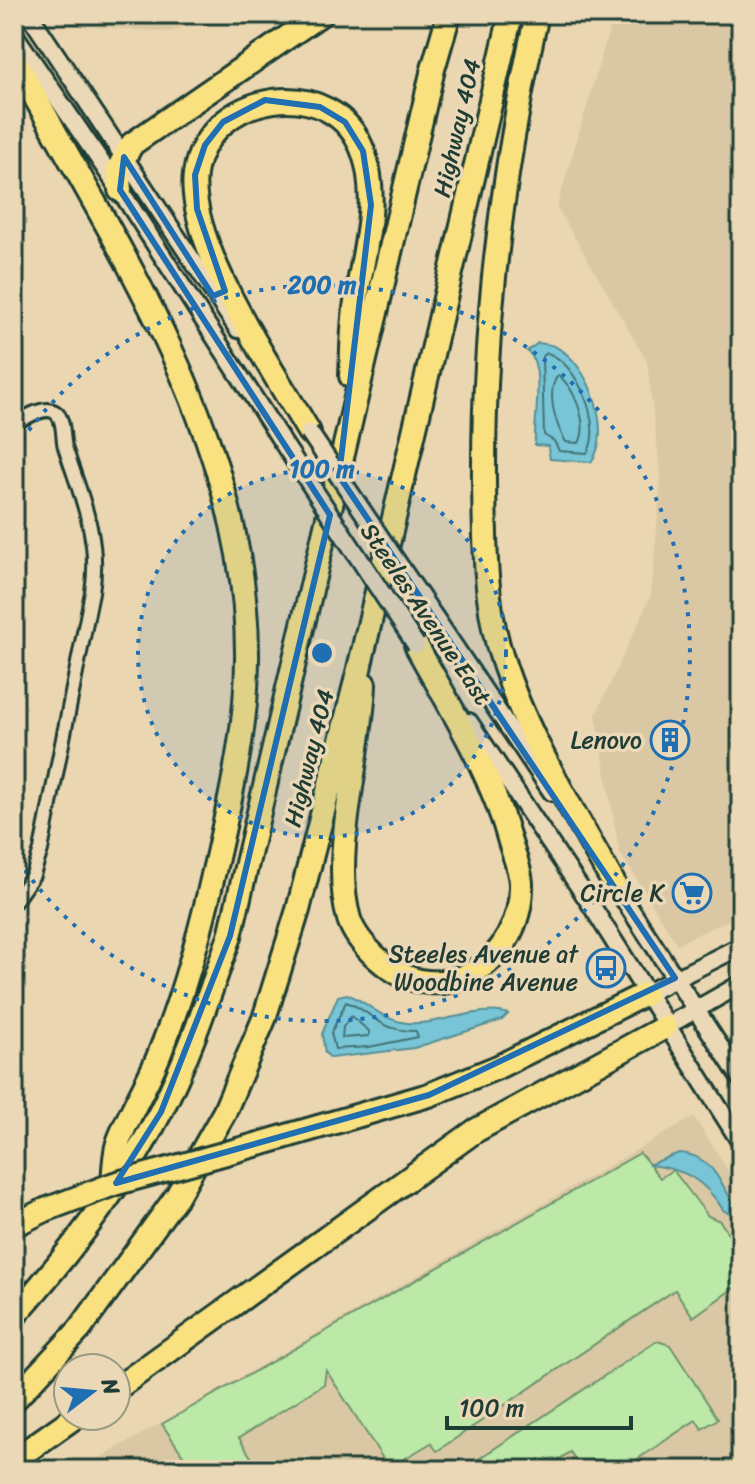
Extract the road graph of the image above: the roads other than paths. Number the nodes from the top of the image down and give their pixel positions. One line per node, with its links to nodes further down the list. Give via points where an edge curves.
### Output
1 (29, 14): 8 (main road, Steeles Avenue East)
2 (321, 14): 8 (highway, via 132,144)
3 (449, 14): 12 (highway, Highway 404)
4 (511, 14): 13 (highway, Highway 404)
5 (537, 14): 15 (highway, via 501,209 484,419 487,564 497,641 511,687)
6 (14, 34): 9 (main road, Steeles Avenue East)
7 (14, 59): 25 (highway, via 156,320 199,415 233,525 245,614 243,716 208,894 159,1056 117,1146)
8 (124, 157): 9 (highway, via 118,169); 11 (main road, Steeles Avenue East)
9 (120, 190): 14 (main road, Steeles Avenue East, bridge)
10 (14, 423): 16 (street, via 45,410 59,418 90,517 95,559 40,854)
11 (309, 432): 12 (highway, via 225,283 197,209 195,175 205,145 240,109 265,100 291,99 320,107 345,122 363,151 371,181 354,311); 15 (main road, Steeles Avenue East, bridge)
12 (348, 437): 25 (highway, Highway 404, via 230,936 161,1112)
13 (365, 639): 14 (highway, via 363,723 343,882 349,920 362,944 387,967 426,982 459,980 491,963 512,930 521,878 492,787); 29 (highway, Highway 404, via 298,910 264,1019 224,1113 143,1248 80,1329)
14 (416, 645): 20 (main road, Steeles Avenue East)
15 (614, 884): 18 (main road, Steeles Avenue East)
16 (14, 902)
17 (741, 946): 18 (main road)
18 (675, 978): 20 (main road); 21 (main road, Steeles Avenue East)
19 (741, 984): 21 (main road)
20 (645, 994): 22 (main road, Steeles Avenue East); 26 (highway, bridge, via 429,1095 114,1184)
21 (695, 1009): 22 (main road); 23 (main road, Steeles Avenue East)
22 (665, 1027): 24 (main road, Steeles Avenue East); 28 (highway, via 475,1131)
23 (741, 1079)
24 (741, 1143)
25 (113, 1189): 27 (highway, Highway 404)
26 (14, 1225)
27 (14, 1316)
28 (132, 1378)
29 (14, 1400)
30 (53, 1432): 31 (highway)
31 (14, 1460)

